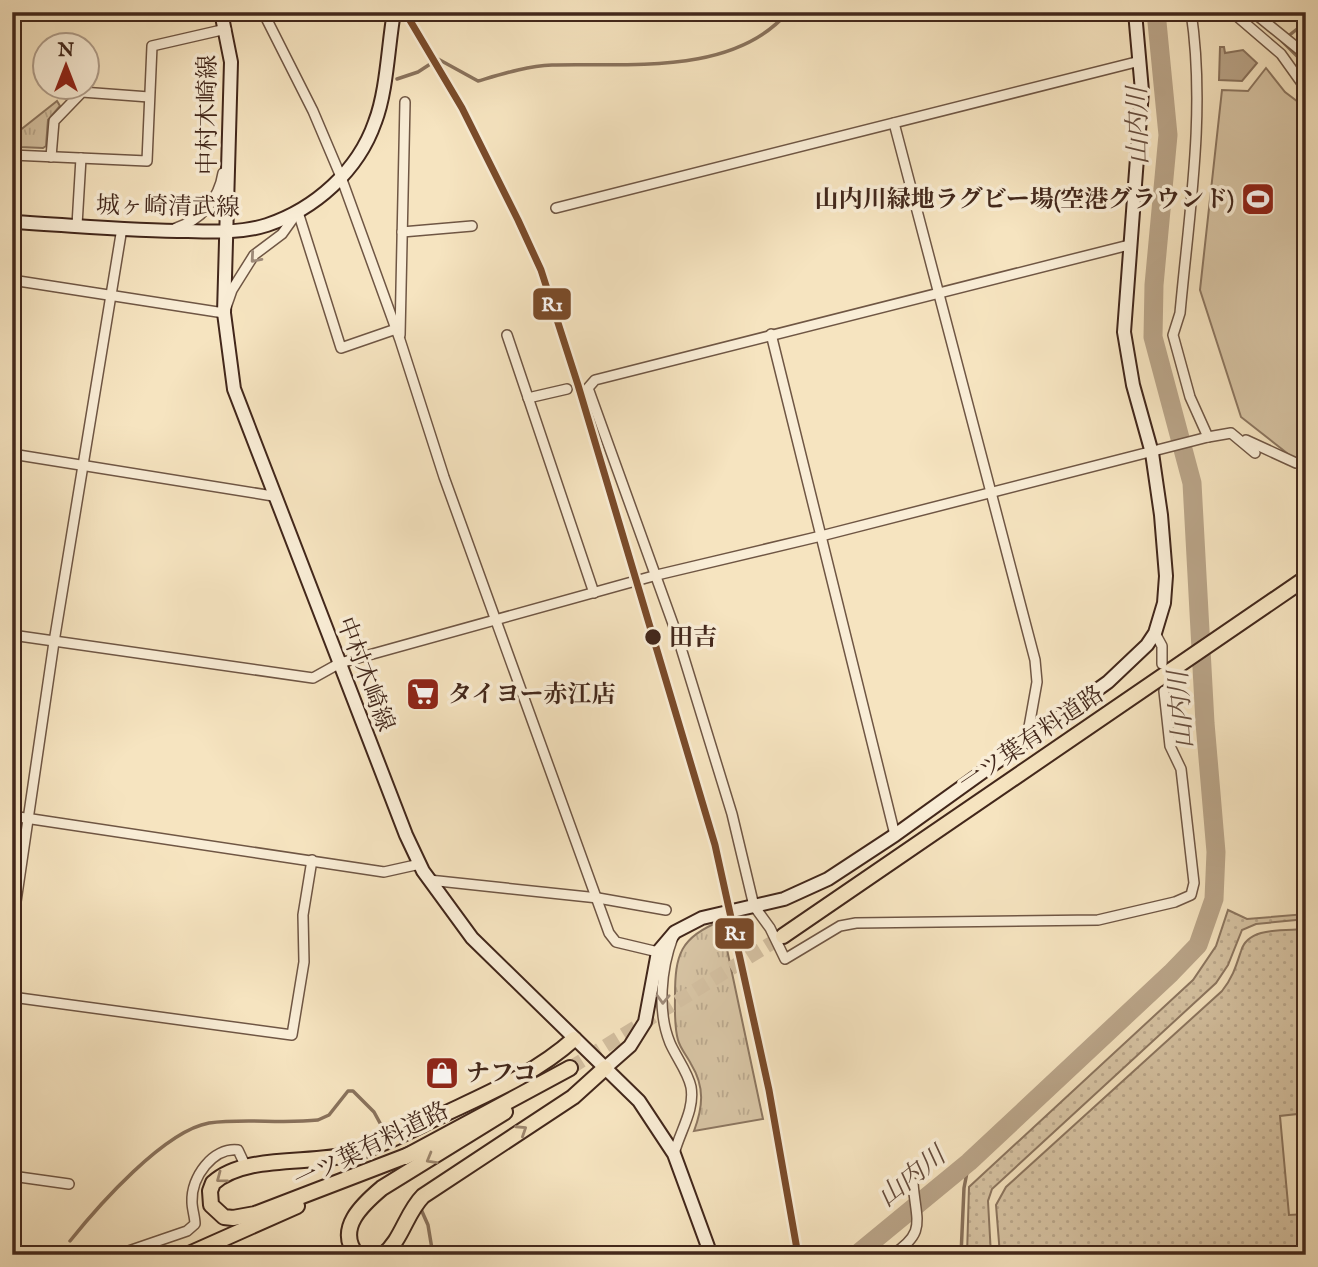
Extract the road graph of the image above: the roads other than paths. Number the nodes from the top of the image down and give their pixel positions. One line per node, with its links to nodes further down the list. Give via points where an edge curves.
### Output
1 (221, 12): 8 (main road, 中村木崎線)
2 (263, 12): 19 (street)
3 (1135, 12): 10 (main road)
4 (1191, 12): 41 (street, via 1196,113 1180,313 1173,335)
5 (1232, 12): 11 (street, via 1282,54)
6 (1253, 12): 9 (street)
7 (393, 17): 19 (main road, 城ヶ崎清武線, via 376,121)
8 (226, 29): 12 (street, via 152,46); 15 (main road, 中村木崎線, via 231,62)
9 (1306, 55)
10 (1140, 61): 14 (street); 29 (main road, via 1140,126)
11 (1306, 89)
12 (149, 97): 17 (street, via 82,92 54,121); 18 (street, via 147,160)
13 (405, 102): 28 (street)
14 (894, 122): 20 (street); 31 (street)
15 (230, 147): 26 (street, via 220,190 208,208 185,225); 27 (main road, 中村木崎線)
16 (12, 155): 17 (street)
17 (51, 157): 18 (street)
18 (81, 158): 23 (street)
19 (341, 177): 21 (main road, 城ヶ崎清武線, via 323,197); 34 (street)
20 (556, 208)
21 (298, 212): 27 (main road, 城ヶ崎清武線, via 266,226); 33 (street, one-way to 33, via 282,234 254,255); 34 (street, via 341,348)
22 (12, 222): 23 (main road, 城ヶ崎清武線)
23 (77, 225): 25 (main road, 城ヶ崎清武線)
24 (472, 226): 28 (street)
25 (122, 228): 26 (main road, 城ヶ崎清武線); 32 (street)
26 (164, 231): 27 (main road, 城ヶ崎清武線)
27 (227, 232): 33 (main road, 中村木崎線)
28 (402, 232): 37 (street)
29 (1129, 245): 31 (street); 42 (main road, via 1127,357)
30 (12, 280): 32 (street)
31 (940, 292): 35 (street); 47 (street)
32 (110, 296): 33 (street); 46 (street)
33 (223, 313): 48 (main road, 中村木崎線, via 234,389)
34 (396, 329): 37 (street)
35 (771, 334): 49 (street); 50 (street, via 589,384)
36 (507, 335): 39 (street)
37 (400, 340): 53 (street, via 444,477)
38 (567, 388): 39 (street)
39 (528, 398): 52 (street)
40 (1231, 433): 41 (street); 43 (street); 45 (street)
41 (1204, 438): 42 (street)
42 (1158, 452): 47 (street); 54 (main road, via 1166,576)
43 (1255, 453)
44 (12, 454): 46 (street)
45 (1296, 463)
46 (82, 465): 48 (street); 56 (street)
47 (991, 492): 49 (street); 60 (street, via 1035,660 1037,682)
48 (274, 496): 57 (main road, 中村木崎線)
49 (821, 536): 50 (street); 63 (street)
50 (657, 575): 52 (street); 68 (street, via 732,814)
51 (1306, 578): 58 (main road, 一ツ葉有料道路)
52 (594, 593): 53 (street)
53 (498, 620): 57 (street); 67 (street)
54 (1155, 633): 58 (street); 60 (main road, via 1108,682)
55 (12, 635): 56 (street)
56 (54, 642): 57 (street, via 313,678); 62 (street)
57 (340, 663): 65 (main road, 中村木崎線)
58 (1169, 665): 72 (main road, 一ツ葉有料道路)
59 (1164, 691): 68 (street, via 1170,746 1181,769 1194,883 1191,895 1098,920 856,923 840,926 785,959)
60 (1027, 738): 63 (main road)
61 (12, 816): 62 (street)
62 (27, 818): 64 (street); 70 (street)
63 (895, 835): 68 (main road, via 828,879 784,900)
64 (312, 860): 65 (street, via 384,872); 74 (street, via 303,915 304,962 292,1035)
65 (420, 864): 66 (main road, 中村木崎線)
66 (429, 880): 67 (street); 75 (main road, 中村木崎線, via 472,938)
67 (598, 898): 69 (street); 73 (street, via 616,942)
68 (754, 906): 71 (main road, via 702,918)
69 (666, 911)
70 (12, 929)
71 (675, 932): 73 (main road); 78 (street, one-way to 78, via 668,951 662,1018 691,1085 691,1111)
72 (783, 936)
73 (658, 952): 76 (main road, via 645,1022 630,1046)
74 (12, 997)
75 (575, 1039): 76 (main road, 中村木崎線); 79 (main road, via 510,1083 382,1143 332,1158)
76 (605, 1068): 78 (main road, 中村木崎線, via 639,1101); 86 (main road, one-way to 76, via 423,1196 573,1097)
77 (414, 1153): 79 (main road, one-way to 77, via 213,1183 211,1205 224,1217 255,1214); 84 (main road, 一ツ葉有料道路); 85 (main road, 一ツ葉有料道路, one-way to 85, via 570,1068 375,1194 349,1230 349,1242)
78 (674, 1154): 87 (main road, 中村木崎線)
79 (246, 1167): 83 (street, via 238,1150 219,1152 206,1164 194,1190 195,1224 187,1231)
80 (12, 1176): 81 (street)
81 (69, 1184)
82 (912, 1184): 88 (street, via 917,1228 910,1244)
83 (117, 1255)
84 (187, 1255)
85 (357, 1255)
86 (383, 1255)
87 (710, 1255)
88 (892, 1255)

